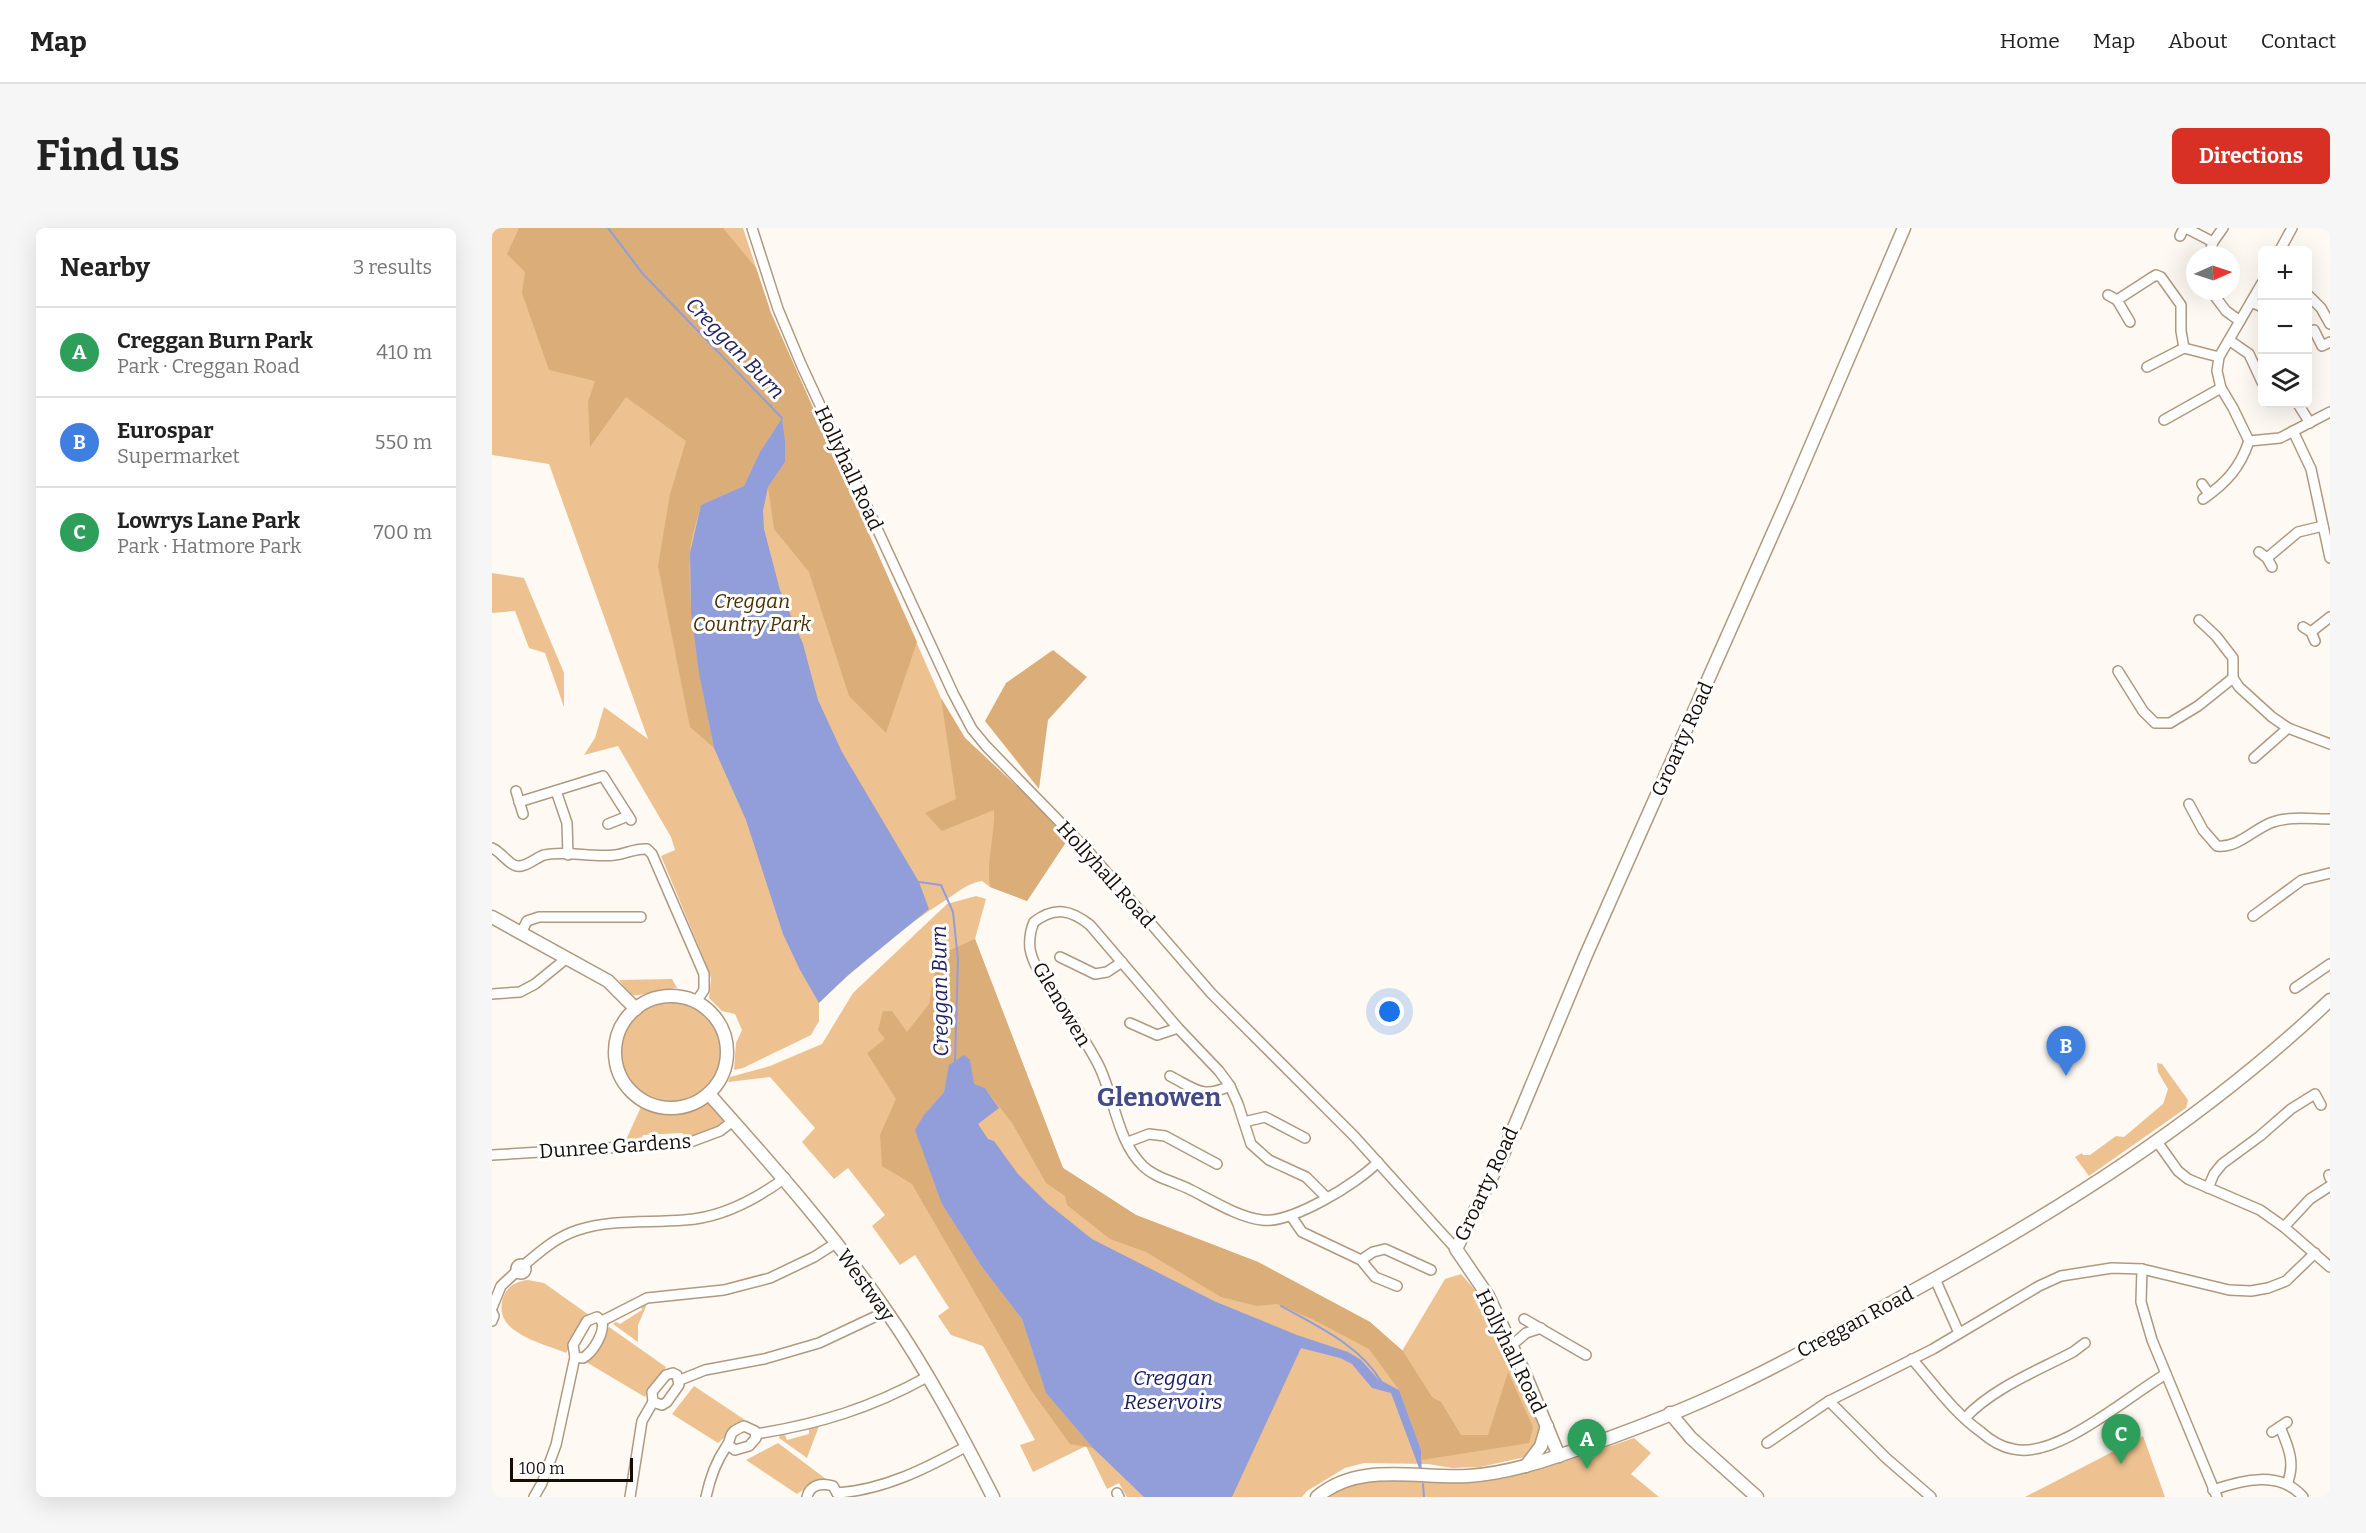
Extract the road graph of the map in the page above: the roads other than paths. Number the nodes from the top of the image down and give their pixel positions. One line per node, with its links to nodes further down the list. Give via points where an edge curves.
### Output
1 (752, 228): 84 (street, Hollyhall Road, via 801,364 972,729 1088,851 1211,993)
2 (1904, 228): 93 (street, Groarty Road, via 1503,1154)
3 (2223, 228): 6 (street)
4 (2292, 228): 8 (street)
5 (2183, 231): 6 (street)
6 (2213, 242): 7 (street)
7 (2212, 246)
8 (2282, 246)
9 (2258, 290): 14 (street)
10 (2108, 295): 11 (street)
11 (2117, 300): 17 (street); 22 (street, via 2156,275 2161,277 2181,305)
12 (2218, 300): 16 (street)
13 (2312, 300): 18 (street)
14 (2251, 302): 15 (street); 16 (street)
15 (2258, 305)
16 (2240, 321): 20 (street)
17 (2130, 322)
18 (2330, 322)
19 (2314, 330): 21 (street, via 2322,346)
20 (2229, 340): 24 (street); 25 (street, via 2249,354)
21 (2330, 342)
22 (2184, 348): 23 (street, via 2149,369); 24 (street)
23 (2142, 357)
24 (2219, 357): 26 (street)
25 (2258, 370)
26 (2221, 388): 28 (street); 34 (street)
27 (2301, 408): 32 (street)
28 (2179, 412): 30 (street); 31 (street)
29 (2330, 412): 32 (street)
30 (2164, 420)
31 (2184, 422)
32 (2310, 423): 33 (street)
33 (2293, 432): 34 (street, via 2280,438); 37 (street, via 2311,469)
34 (2249, 441): 35 (street, via 2232,476 2206,497)
35 (2202, 484)
36 (2330, 502): 37 (street)
37 (2319, 504): 38 (street)
38 (2323, 526): 39 (street, via 2298,532 2286,540 2270,562); 40 (street)
39 (2259, 552)
40 (2330, 558)
41 (2330, 617): 43 (street)
42 (2199, 620): 45 (street, via 2233,658)
43 (2310, 634)
44 (2118, 671): 45 (street, via 2143,711 2161,724 2170,723 2198,706)
45 (2233, 678): 46 (street, via 2252,700)
46 (2288, 728): 47 (street); 48 (street)
47 (2330, 744)
48 (2254, 758)
49 (516, 791): 51 (street)
50 (556, 791): 51 (street); 55 (street, via 603,776 630,818); 57 (street, via 567,823)
51 (519, 802): 53 (street)
52 (2189, 804): 54 (street, via 2217,846 2232,845 2285,819)
53 (523, 814)
54 (2330, 819)
55 (608, 824)
56 (492, 848): 57 (street, via 514,866 522,867 535,858)
57 (568, 855): 70 (street, via 615,855 639,848 652,854 704,974 704,990)
58 (2330, 873): 60 (street, via 2302,880)
59 (492, 916): 62 (street)
60 (2253, 916)
61 (641, 917): 62 (street, via 539,917 527,921)
62 (521, 933): 64 (street)
63 (1060, 957): 65 (street, via 1095,974 1107,972)
64 (567, 958): 68 (street, via 520,992); 71 (street, via 608,981)
65 (1122, 962): 73 (street, Glenowen); 81 (street, Glenowen, via 1077,915 1050,913 1032,927 1030,950 1038,969 1098,1064)
66 (2330, 964): 67 (street)
67 (2295, 988)
68 (492, 994)
69 (2330, 1000): 82 (street, Creggan Road, via 2298,1031)
70 (696, 1002): 71 (street, via 671,996 652,999); 76 (street, via 717,1019 727,1044 724,1071)
71 (636, 1009): 76 (street, via 620,1029 615,1056 623,1081 632,1092 643,1101 670,1108 691,1104)
72 (1130, 1023): 73 (street, via 1157,1035)
73 (1178, 1028): 75 (street, Glenowen)
74 (1170, 1076): 75 (street, via 1202,1092 1214,1093)
75 (1230, 1086): 79 (street, Glenowen)
76 (709, 1094): 78 (street, Westway)
77 (2321, 1105): 88 (street, via 2314,1094 2291,1109 2222,1164)
78 (733, 1121): 83 (street, Dunree Gardens, via 720,1131 688,1143); 86 (street, Westway)
79 (1244, 1122): 80 (street, via 1265,1118); 89 (street, Glenowen, via 1251,1144 1269,1160 1306,1178)
80 (1305, 1138)
81 (1128, 1142): 85 (street, via 1149,1134 1165,1136); 90 (street, Glenowen, via 1142,1166 1236,1211 1262,1220)
82 (2158, 1143): 88 (street, via 2178,1171); 99 (street, Creggan Road)
83 (492, 1155)
84 (1378, 1162): 89 (street, Glenowen); 93 (street, Hollyhall Road)
85 (1217, 1164)
86 (785, 1178): 92 (street, Westway); 101 (street, via 743,1205 706,1217 609,1223 577,1230 548,1244 520,1268 501,1287)
87 (2330, 1186): 91 (street, via 2310,1199)
88 (2208, 1188): 91 (street, via 2260,1210)
89 (1327, 1198): 90 (street, Glenowen)
90 (1291, 1216): 95 (street, via 1302,1232)
91 (2284, 1227): 94 (street)
92 (836, 1243): 102 (street, Westway); 105 (street, via 770,1278 724,1290 647,1298)
93 (1456, 1249): 109 (street, Hollyhall Road, via 1488,1296)
94 (2314, 1253): 96 (street); 97 (street, via 2286,1281 2251,1291 2229,1290)
95 (1361, 1260): 98 (street, via 1385,1250); 100 (street, via 1375,1276)
96 (2330, 1266)
97 (2142, 1269): 107 (street, via 2103,1269 2061,1276); 113 (street, via 2140,1302)
98 (1431, 1270)
99 (1935, 1278): 107 (street); 118 (street, Creggan Road, via 1741,1383)
100 (1397, 1286)
101 (492, 1310): 104 (street)
102 (887, 1311): 114 (street, Westway); 115 (street, via 799,1350 705,1370)
103 (1524, 1319): 106 (street)
104 (492, 1321)
105 (602, 1321): 111 (street, via 602,1331 588,1355); 111 (street, via 597,1317 587,1321 573,1345)
106 (1541, 1328): 109 (street, via 1526,1333); 110 (street)
107 (1959, 1333): 112 (street)
108 (2085, 1343): 119 (street, via 1974,1408)
109 (1512, 1345): 120 (street, Hollyhall Road)
110 (1586, 1354)
111 (575, 1357): 131 (street, via 556,1445)
112 (1912, 1359): 116 (street); 119 (street)
113 (2166, 1374): 119 (street, via 2063,1441 2029,1450 1999,1444); 129 (street)
114 (927, 1377): 122 (street, via 895,1395 836,1418); 125 (street, Westway)
115 (680, 1380): 117 (street, via 668,1402); 117 (street, via 673,1373 666,1375 652,1392)
116 (1829, 1401): 123 (street); 138 (street)
117 (653, 1402): 132 (street, via 642,1421)
118 (1670, 1413): 126 (street, Creggan Road); 137 (street, via 1691,1438)
119 (1965, 1418)
120 (1547, 1426): 126 (street, Hollyhall Road); 127 (street, via 1541,1446)
121 (2279, 1427): 128 (street, via 2292,1465)
122 (756, 1434): 124 (street, via 753,1442 741,1449); 124 (street, via 744,1426 730,1435)
123 (1767, 1443)
124 (728, 1445): 133 (street, via 720,1453)
125 (967, 1446): 130 (street, via 933,1465 879,1486); 135 (street, Westway)
126 (1559, 1456): 127 (street, Creggan Road)
127 (1525, 1467): 136 (street, Creggan Road, via 1471,1476 1374,1475 1338,1484)
128 (2287, 1484): 129 (street, via 2261,1479 2232,1483); 139 (street)
129 (2215, 1494)
130 (836, 1495): 134 (street, via 833,1486 820,1484)
131 (534, 1497)
132 (630, 1497)
133 (706, 1497)
134 (807, 1497)
135 (993, 1497)
136 (1317, 1497)
137 (1757, 1497)
138 (1931, 1497)
139 (2303, 1497)

